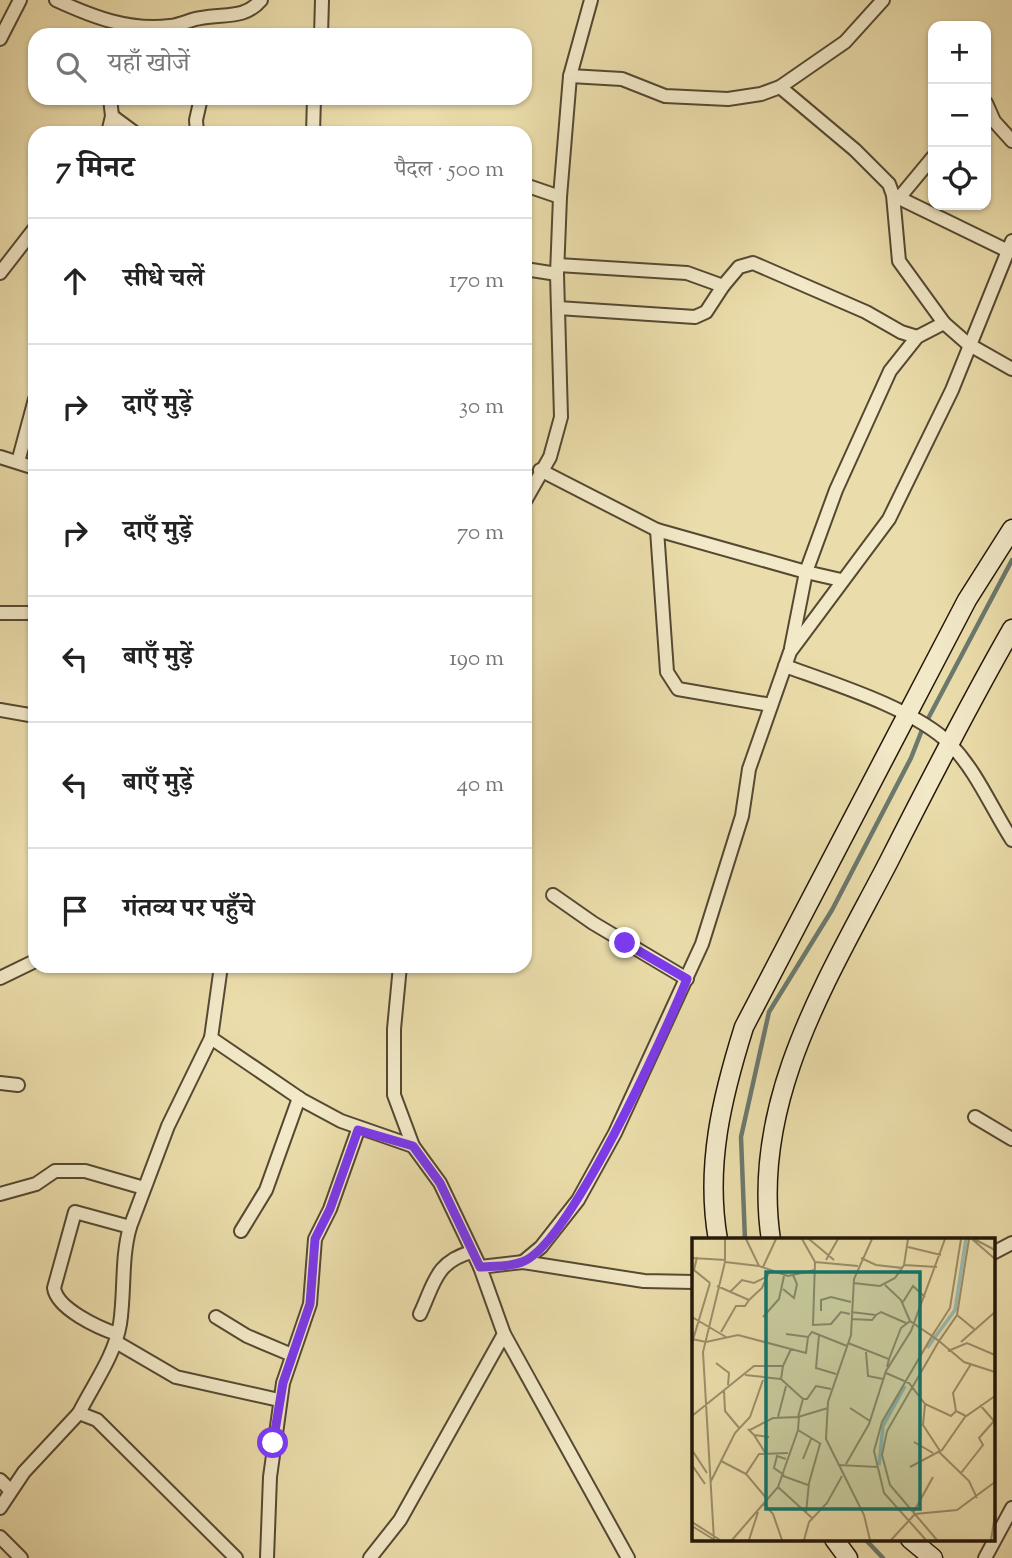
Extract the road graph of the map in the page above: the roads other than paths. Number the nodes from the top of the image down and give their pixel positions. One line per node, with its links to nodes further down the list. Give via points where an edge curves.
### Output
1 (20, 0): 10 (street)
2 (56, 0): 7 (street)
3 (261, 0): 8 (street, via 248,12 199,18)
4 (322, 0): 9 (street)
5 (592, 0): 11 (street)
6 (883, 0): 12 (street, via 845,42)
7 (115, 28)
8 (185, 28)
9 (321, 28)
10 (1, 34)
11 (570, 76): 12 (street, via 622,79 653,93 687,97 738,98); 25 (street)
12 (780, 87): 26 (street, via 872,165)
13 (111, 105): 17 (street)
14 (199, 105): 20 (street)
15 (314, 105): 21 (street)
16 (991, 114): 22 (street)
17 (113, 116): 18 (street); 19 (street)
18 (110, 126)
19 (126, 126)
20 (196, 126)
21 (313, 126)
22 (1012, 141)
23 (928, 162): 26 (street)
24 (532, 188): 25 (street)
25 (560, 197): 30 (street)
26 (896, 197): 28 (street); 34 (street, via 899,261)
27 (28, 237): 31 (street)
28 (1010, 246): 36 (street)
29 (532, 269): 30 (street)
30 (557, 270): 32 (street, via 687,273); 33 (street)
31 (0, 272)
32 (723, 286): 33 (street, via 706,312 695,317); 35 (street, via 739,267 753,263)
33 (558, 307): 42 (street, via 561,417 550,457)
34 (944, 323): 35 (street); 36 (street)
35 (917, 337): 46 (street, via 890,371 836,490)
36 (968, 344): 37 (street); 47 (street, via 952,390 889,519)
37 (1012, 369)
38 (28, 425): 40 (street)
39 (0, 457): 40 (street)
40 (18, 462): 41 (street)
41 (28, 466)
42 (540, 470): 43 (street); 45 (street)
43 (532, 481)
44 (1012, 529): 56 (street, via 967,600)
45 (657, 530): 46 (street); 53 (street, via 667,672 672,683 695,694)
46 (806, 572): 47 (street); 51 (street)
47 (841, 580): 51 (street)
48 (0, 612): 49 (street)
49 (28, 613)
50 (1012, 629): 57 (street)
51 (790, 652): 52 (street)
52 (785, 666): 53 (street); 56 (street)
53 (771, 705): 64 (street, via 749,769 742,816)
54 (0, 710): 55 (street)
55 (28, 715)
56 (914, 720): 57 (street); 77 (street, via 744,1027 725,1087 716,1138 712,1207)
57 (943, 738): 58 (street, via 979,783); 78 (street, via 797,1043 775,1114 765,1202)
58 (1012, 840)
59 (553, 895): 64 (street)
60 (28, 964): 63 (street)
61 (220, 973): 65 (street)
62 (399, 973): 72 (street, via 394,1095)
63 (0, 978)
64 (687, 979): 82 (street, via 615,1133 578,1200 541,1247)
65 (211, 1038): 68 (street); 73 (street)
66 (0, 1083): 67 (street)
67 (18, 1085)
68 (299, 1098): 70 (street); 76 (street, via 266,1190)
69 (975, 1118): 71 (street)
70 (358, 1130): 72 (street); 89 (street, via 315,1239 312,1297)
71 (1012, 1139)
72 (413, 1146): 80 (street, via 440,1183)
73 (144, 1188): 74 (street, via 85,1171 55,1171 36,1184); 75 (street)
74 (0, 1191)
75 (130, 1227): 88 (street); 88 (street, via 75,1212 54,1288 57,1297)
76 (241, 1231)
77 (718, 1238)
78 (771, 1238)
79 (1012, 1243): 81 (street)
80 (472, 1252): 83 (street); 85 (street, via 440,1268)
81 (995, 1252)
82 (523, 1262): 83 (street); 84 (street, via 644,1281)
83 (480, 1267): 87 (street)
84 (692, 1282)
85 (420, 1314)
86 (216, 1317): 89 (street)
87 (503, 1334): 104 (street, via 400,1520); 105 (street)
88 (116, 1338): 90 (street, via 176,1377); 91 (street)
89 (292, 1355): 90 (street)
90 (279, 1400): 103 (street)
91 (79, 1413): 93 (street); 102 (street, via 97,1420)
92 (0, 1479): 93 (street)
93 (10, 1490): 94 (street)
94 (0, 1508)
95 (1012, 1508): 97 (street)
96 (0, 1537): 101 (street)
97 (995, 1539)
98 (835, 1540): 106 (street)
99 (911, 1540): 107 (street)
100 (995, 1540): 108 (street)
101 (21, 1558)
102 (236, 1558)
103 (267, 1558)
104 (370, 1558)
105 (628, 1558)
106 (848, 1558)
107 (933, 1558)
108 (985, 1558)

